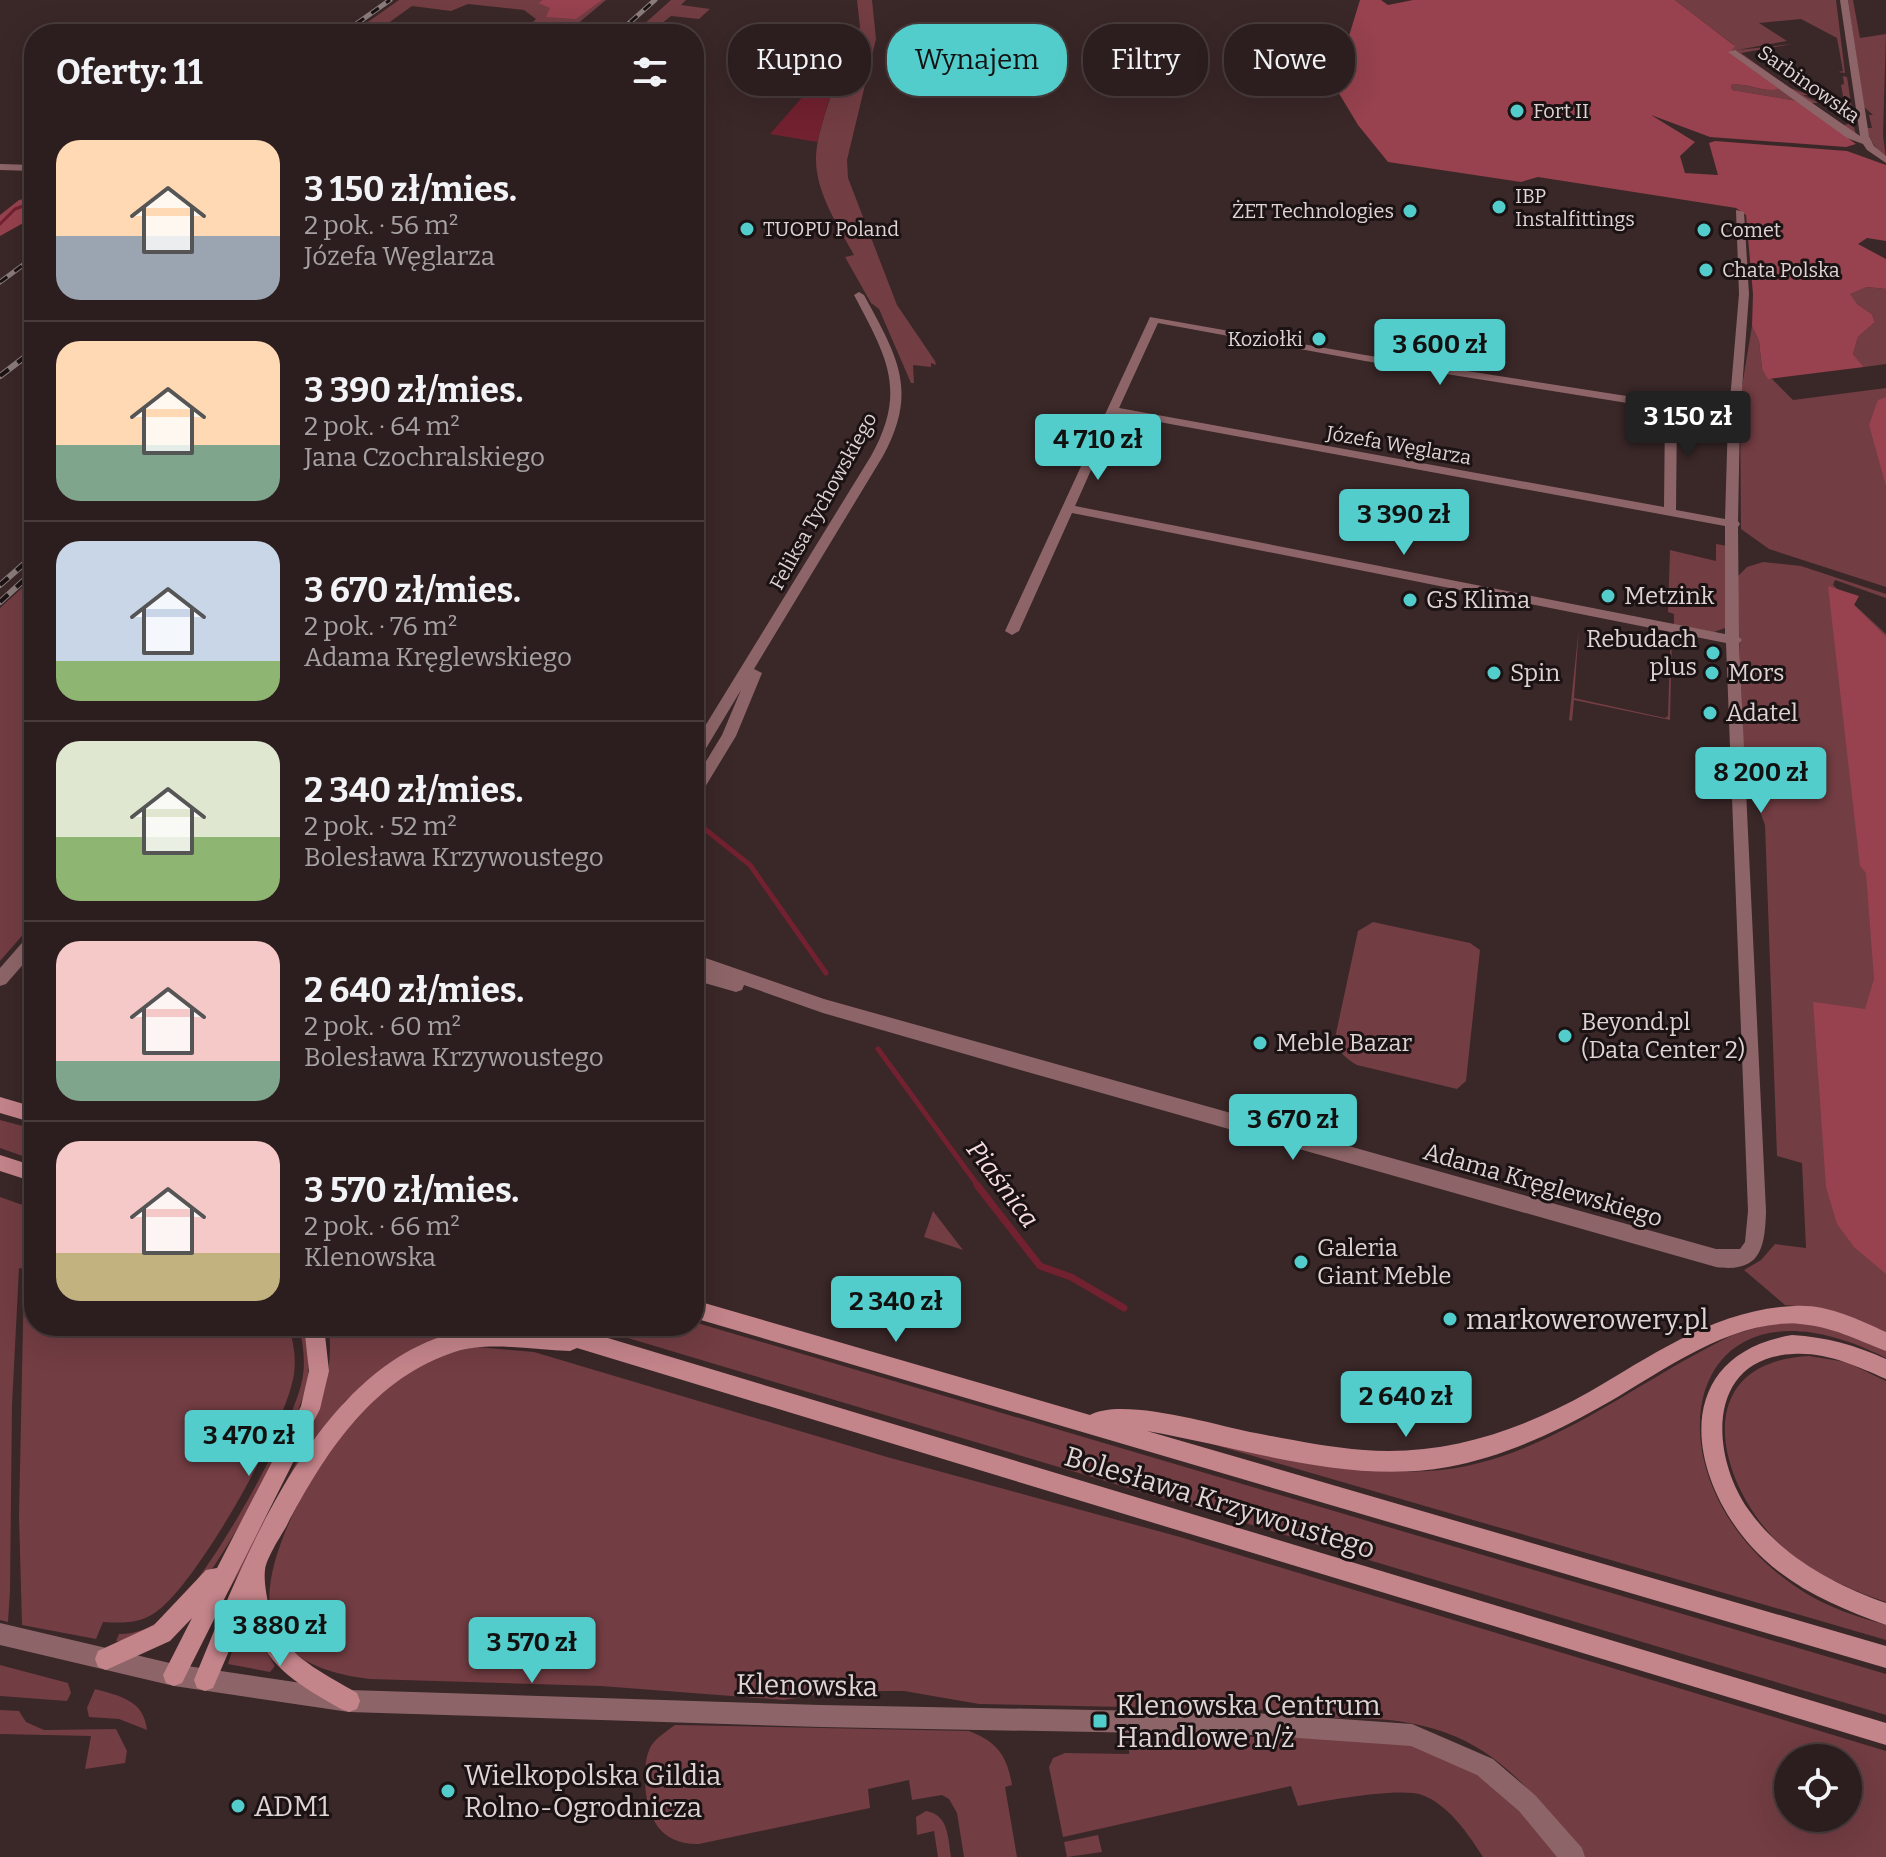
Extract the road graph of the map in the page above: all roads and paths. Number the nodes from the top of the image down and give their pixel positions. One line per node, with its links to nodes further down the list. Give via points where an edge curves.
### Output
1 (1844, 0): 3 (street)
2 (1732, 52): 3 (street, Sarbinowska, via 1850,136)
3 (1867, 142): 4 (street, Sarbinowska)
4 (1886, 160)
5 (0, 167): 6 (street)
6 (24, 168)
7 (1739, 212): 11 (street, via 1744,294)
8 (859, 295): 16 (street, Feliksa Tychowskiego, via 893,370 895,416)
9 (1671, 406): 10 (street, via 1154,319); 11 (street); 13 (street)
10 (1111, 410): 12 (street); 13 (street, Józefa Węglarza)
11 (1734, 416): 14 (street)
12 (1067, 508): 15 (street); 17 (street)
13 (1670, 512): 14 (street, Józefa Węglarza)
14 (1734, 524): 17 (street, via 1730,585)
15 (1012, 631)
16 (770, 635): 18 (street, Feliksa Tychowskiego); 20 (street, Feliksa Tychowskiego)
17 (1735, 640): 26 (street, Adama Kręglewskiego, via 1756,1239 1739,1260 1716,1258)
18 (704, 740)
19 (704, 755): 20 (street)
20 (717, 756): 21 (street, Feliksa Tychowskiego)
21 (704, 777)
22 (24, 952): 25 (street)
23 (704, 965): 26 (street, Adama Kręglewskiego)
24 (704, 975): 26 (street, Adama Kręglewskiego)
25 (0, 979)
26 (801, 999)
27 (0, 1105): 28 (main road)
28 (24, 1112)
29 (0, 1163): 30 (main road)
30 (24, 1171)
31 (704, 1312): 37 (main road, Bolesława Krzywoustego)
32 (315, 1336): 38 (main road, via 319,1371 310,1409)
33 (571, 1336): 34 (main road, Bolesława Krzywoustego)
34 (591, 1342): 39 (main road, via 451,1343 380,1378 322,1443); 47 (main road, Bolesława Krzywoustego)
35 (1886, 1342): 37 (main road, via 1823,1317 1798,1313 1751,1318 1714,1332 1557,1420 1471,1453 1430,1460 1329,1454 1134,1419)
36 (1886, 1369): 40 (main road, via 1831,1347 1778,1346 1757,1352 1729,1374 1721,1388 1714,1403 1711,1440 1726,1489 1773,1554 1819,1588)
37 (1085, 1422): 42 (main road, Bolesława Krzywoustego)
38 (236, 1548): 43 (main road, via 177,1620 147,1642); 44 (main road)
39 (255, 1573): 45 (main road); 46 (main road, via 257,1610 268,1640 295,1670)
40 (1886, 1614)
41 (0, 1634): 43 (street, Klenowska)
42 (1886, 1657)
43 (106, 1659): 44 (street, Klenowska)
44 (174, 1675): 45 (street, Klenowska)
45 (205, 1680): 46 (street, Klenowska)
46 (349, 1701): 48 (street, Klenowska, via 1254,1724 1412,1735 1485,1767 1527,1803)
47 (1886, 1734)
48 (1573, 1857)

